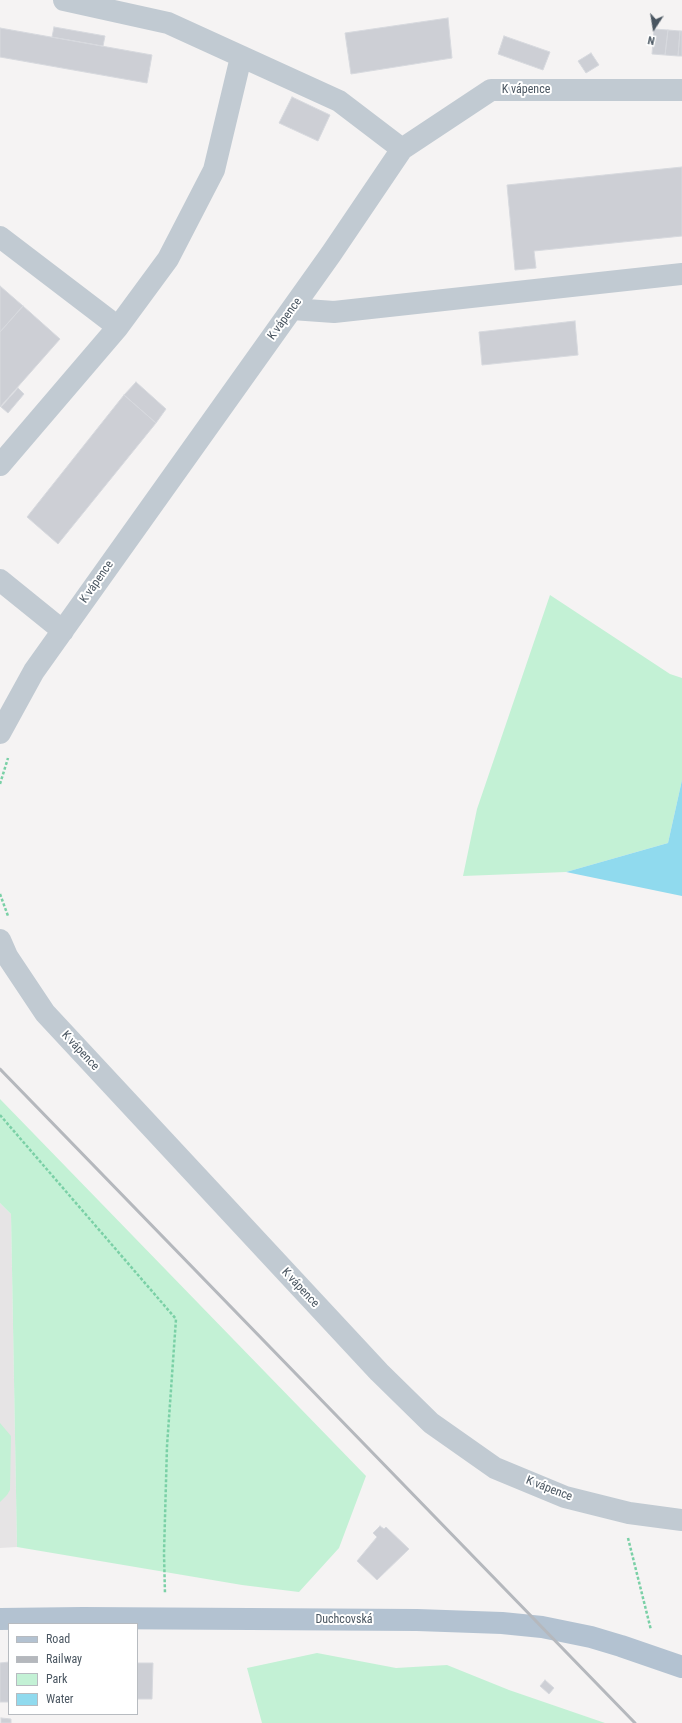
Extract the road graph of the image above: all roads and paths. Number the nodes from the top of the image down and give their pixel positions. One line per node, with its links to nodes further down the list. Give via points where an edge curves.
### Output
1 (64, 0): 2 (street, via 168,23)
2 (241, 57): 4 (street, via 339,101); 8 (street, via 214,170 168,259)
3 (682, 90): 4 (street, K vápence, via 491,90)
4 (402, 149): 7 (street, K vápence)
5 (0, 237): 8 (street)
6 (682, 274): 7 (street, via 334,312)
7 (292, 309): 11 (street, K vápence)
8 (118, 327): 9 (street)
9 (0, 465)
10 (0, 580): 11 (street)
11 (62, 631): 12 (street, K vápence, via 34,671)
12 (0, 733)
13 (0, 894): 14 (path)
14 (10, 922)
15 (0, 940): 17 (street, K vápence, via 45,1013 378,1372 431,1423 495,1468 565,1497)
16 (0, 1115): 19 (path, via 176,1319 167,1446)
17 (629, 1513): 18 (street, K vápence); 21 (path, via 626,1530 651,1631)
18 (682, 1520)
19 (165, 1618): 20 (main road, Duchcovská); 21 (main road, Duchcovská, via 502,1623 566,1632)
20 (0, 1619)
21 (654, 1656): 22 (main road, Duchcovská)
22 (682, 1667)

